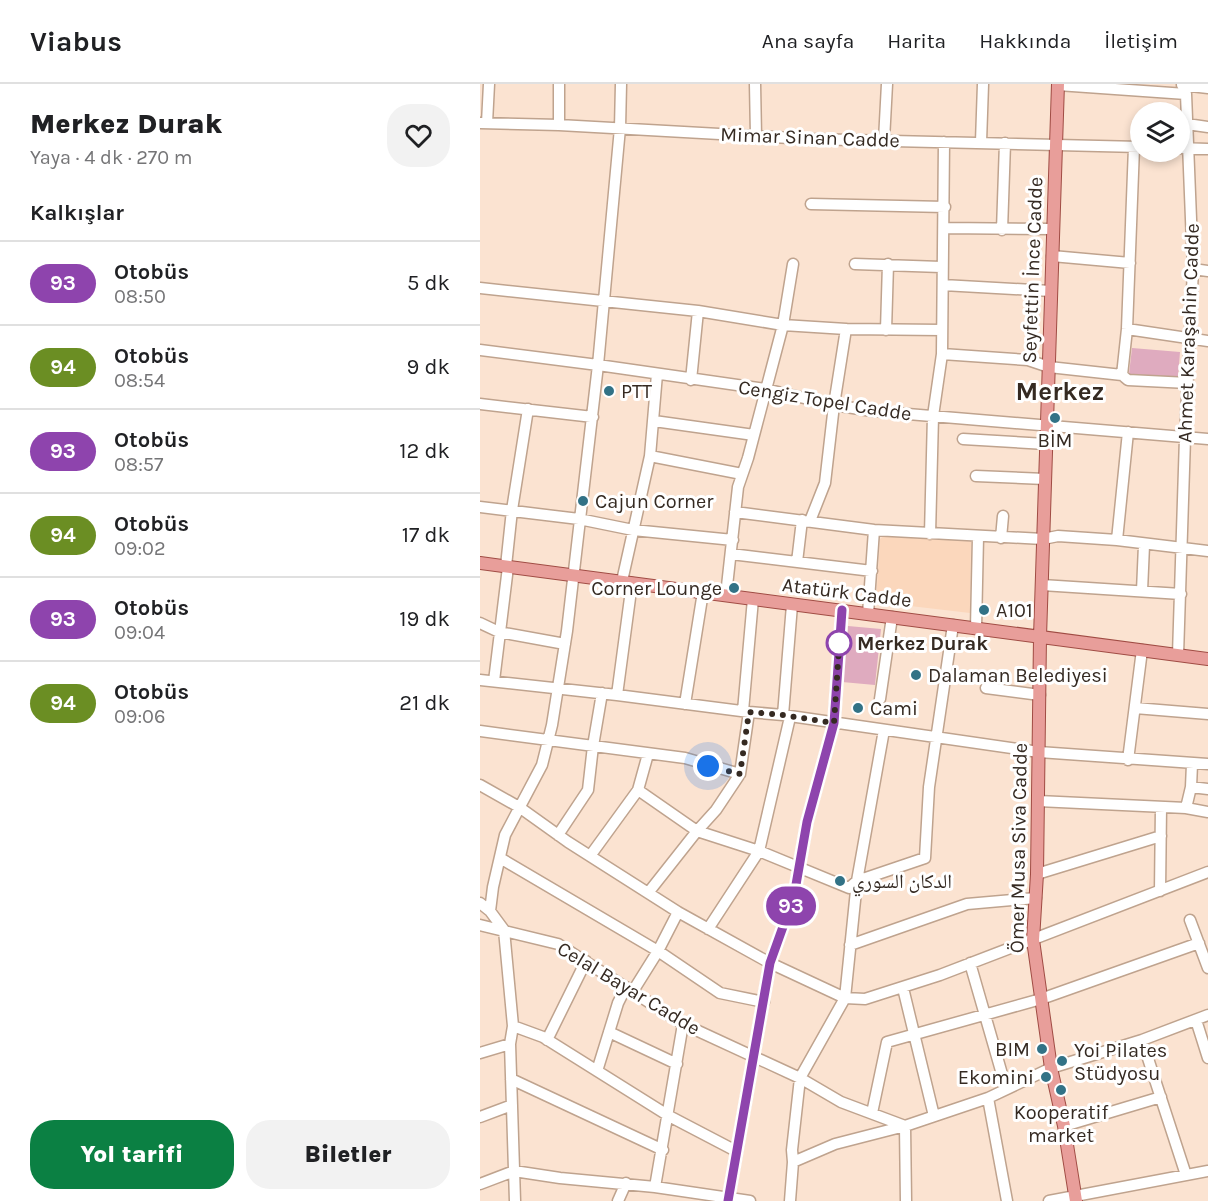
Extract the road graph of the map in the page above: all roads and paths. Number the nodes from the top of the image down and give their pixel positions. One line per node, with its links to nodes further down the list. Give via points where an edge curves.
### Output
1 (489, 84): 10 (street)
2 (559, 84): 12 (street)
3 (621, 84): 14 (street)
4 (755, 84): 15 (street)
5 (887, 84): 16 (street)
6 (983, 84): 18 (street)
7 (1058, 85): 8 (street); 20 (main road, Seyfettin İnce Cadde)
8 (1183, 88): 9 (street)
9 (1208, 88)
10 (484, 123): 12 (street, Mimar Sinan Cadde)
11 (1190, 124): 13 (street)
12 (558, 125): 14 (street, Mimar Sinan Cadde)
13 (1208, 127)
14 (620, 128): 15 (street, Mimar Sinan Cadde); 42 (street)
15 (756, 136): 16 (street, Mimar Sinan Cadde)
16 (884, 140): 17 (street, Mimar Sinan Cadde)
17 (944, 142): 18 (street, Mimar Sinan Cadde); 27 (street)
18 (981, 142): 19 (street, Mimar Sinan Cadde)
19 (1005, 143): 20 (street, Mimar Sinan Cadde); 30 (street)
20 (1056, 144): 21 (street, Mimar Sinan Cadde); 29 (main road, Seyfettin İnce Cadde)
21 (1130, 147)
22 (1190, 149): 23 (street)
23 (1208, 149)
24 (1136, 162): 32 (street)
25 (1185, 162): 37 (street, Ahmet Karaşahin Cadde)
26 (811, 204): 27 (street)
27 (945, 207): 28 (street)
28 (944, 228): 30 (street); 36 (street)
29 (1053, 229): 30 (street); 31 (main road, Seyfettin İnce Cadde)
30 (1002, 230)
31 (1052, 256): 32 (street); 41 (main road, Seyfettin İnce Cadde)
32 (1130, 263): 46 (street)
33 (793, 264): 44 (street)
34 (855, 264): 35 (street)
35 (888, 264): 36 (street); 47 (street)
36 (941, 267): 39 (street)
37 (1193, 269): 38 (street); 49 (street, Ahmet Karaşahin Cadde)
38 (1208, 271)
39 (943, 285): 41 (street); 48 (street)
40 (480, 288): 42 (street)
41 (1051, 291): 54 (main road, Seyfettin İnce Cadde)
42 (605, 302): 43 (street); 53 (street)
43 (698, 311): 44 (street); 57 (street)
44 (783, 325): 45 (street); 59 (street)
45 (846, 329): 47 (street); 61 (street)
46 (1127, 329): 49 (street); 56 (street)
47 (886, 330): 48 (street)
48 (942, 330): 52 (street)
49 (1189, 338): 50 (street); 58 (street, Ahmet Karaşahin Cadde)
50 (1208, 341)
51 (480, 350): 53 (street, Cengiz Topel Cadde)
52 (942, 354): 54 (street, via 1028,360); 63 (street)
53 (598, 365): 55 (street, Cengiz Topel Cadde); 64 (street)
54 (1049, 367): 56 (street); 66 (main road, Seyfettin İnce Cadde)
55 (657, 374): 57 (street, Cengiz Topel Cadde); 65 (street)
56 (1122, 375): 58 (street, via 1128,380)
57 (692, 380): 59 (street, Cengiz Topel Cadde)
58 (1188, 383): 69 (street, Ahmet Karaşahin Cadde)
59 (765, 389): 61 (street, Cengiz Topel Cadde); 68 (street)
60 (480, 404): 62 (street)
61 (834, 405): 63 (street, Cengiz Topel Cadde); 82 (street, via 825,483)
62 (528, 409): 64 (street); 78 (street)
63 (933, 416): 66 (street, Cengiz Topel Cadde); 85 (street)
64 (593, 417): 81 (street)
65 (654, 421): 68 (street); 73 (street)
66 (1047, 427): 67 (street, Cengiz Topel Cadde); 72 (main road, Seyfettin İnce Cadde)
67 (1128, 432): 69 (street, Cengiz Topel Cadde); 90 (street)
68 (754, 435): 74 (street)
69 (1185, 438): 71 (street, Cengiz Topel Cadde); 92 (street, Ahmet Karaşahin Cadde)
70 (963, 439): 72 (street)
71 (1208, 439)
72 (1046, 444): 76 (main road, Seyfettin İnce Cadde)
73 (650, 456): 74 (street); 83 (street)
74 (742, 474): 79 (street)
75 (976, 476): 76 (street)
76 (1045, 479): 88 (main road, Seyfettin İnce Cadde)
77 (480, 507): 78 (street)
78 (512, 510): 81 (street); 97 (street)
79 (735, 512): 82 (street); 89 (street)
80 (1003, 516): 87 (street)
81 (579, 519): 83 (street); 99 (street)
82 (806, 521): 84 (street); 95 (street)
83 (633, 530): 89 (street); 100 (street)
84 (874, 530): 85 (street); 98 (street)
85 (930, 534): 86 (street)
86 (978, 537): 87 (street); 113 (street)
87 (1001, 538): 88 (street)
88 (1043, 539): 90 (street, via 1058,536); 101 (main road, Seyfettin İnce Cadde)
89 (733, 540): 94 (street)
90 (1117, 540): 91 (street)
91 (1144, 545): 92 (street); 102 (street)
92 (1182, 548): 93 (street); 104 (street, Ahmet Karaşahin Cadde)
93 (1208, 551)
94 (731, 554): 95 (street); 105 (street)
95 (796, 562): 98 (street)
96 (480, 563): 97 (main road, Atatürk Cadde)
97 (507, 566): 99 (main road, Atatürk Cadde); 114 (street)
98 (872, 571): 109 (street)
99 (573, 575): 100 (main road, Atatürk Cadde); 116 (street)
100 (627, 582): 103 (main road, Atatürk Cadde); 125 (street)
101 (1042, 585): 102 (street); 115 (main road, Seyfettin İnce Cadde)
102 (1142, 591): 104 (street)
103 (703, 592): 105 (main road, Atatürk Cadde); 128 (street)
104 (1181, 594): 118 (street, Ahmet Karaşahin Cadde)
105 (726, 595): 106 (main road, Atatürk Cadde)
106 (753, 599): 107 (main road, Atatürk Cadde); 130 (street)
107 (792, 605): 108 (main road, Atatürk Cadde); 132 (street)
108 (842, 610): 109 (main road, Atatürk Cadde); 133 (street)
109 (867, 614): 110 (main road, Atatürk Cadde)
110 (892, 617): 112 (main road, Atatürk Cadde); 127 (street)
111 (480, 623): 114 (street)
112 (953, 625): 113 (main road, Atatürk Cadde); 136 (street)
113 (976, 628): 115 (main road, Atatürk Cadde)
114 (499, 632): 116 (street); 121 (street)
115 (1040, 637): 117 (main road, Atatürk Cadde); 126 (main road, Ömer Musa Siva Cadde)
116 (565, 644): 122 (street)
117 (1142, 650): 118 (main road, Atatürk Cadde); 129 (street)
118 (1178, 655): 119 (main road, Atatürk Cadde)
119 (1208, 659)
120 (480, 680): 121 (street)
121 (494, 681): 122 (street)
122 (558, 688): 124 (street); 137 (street)
123 (986, 688): 126 (street)
124 (602, 693): 125 (street); 138 (street)
125 (617, 695): 128 (street)
126 (1040, 695): 139 (main road, Ömer Musa Siva Cadde)
127 (880, 699)
128 (685, 704): 130 (street)
129 (1135, 708): 131 (street); 141 (street)
130 (746, 712): 132 (street); 144 (street)
131 (1208, 714)
132 (787, 716): 133 (street); 157 (street)
133 (834, 723): 134 (street); 160 (street)
134 (884, 730): 136 (street); 163 (street)
135 (480, 731): 137 (street)
136 (936, 738): 139 (street); 163 (street, via 925,858)
137 (549, 739): 138 (street); 150 (street, via 542,765)
138 (592, 746): 140 (street); 155 (street, via 588,790)
139 (1039, 752): 141 (street); 149 (main road, Ömer Musa Siva Cadde)
140 (648, 754): 144 (street, via 685,758); 148 (street)
141 (1128, 760): 142 (street)
142 (1192, 764): 143 (street); 146 (street)
143 (1208, 764)
144 (740, 774): 154 (street)
145 (480, 785): 150 (street)
146 (1191, 787): 147 (street); 152 (street)
147 (1208, 789)
148 (638, 790): 154 (street); 158 (street)
149 (1038, 801): 151 (street); 162 (main road, Ömer Musa Siva Cadde)
150 (519, 807): 155 (street); 159 (street, via 505,835)
151 (1161, 807): 152 (street); 156 (street)
152 (1186, 808): 153 (street)
153 (1208, 813)
154 (697, 831): 157 (street); 165 (street)
155 (558, 835): 158 (street)
156 (1161, 836): 162 (street); 164 (street)
157 (759, 851): 160 (street); 172 (street)
158 (590, 856): 165 (street)
159 (500, 858): 168 (street); 177 (street)
160 (798, 867): 163 (street, via 849,888); 179 (street, via 794,896)
161 (1208, 872): 164 (street)
162 (1037, 874): 166 (main road, Ömer Musa Siva Cadde)
163 (857, 881): 176 (street)
164 (1160, 891): 174 (street)
165 (648, 893): 169 (street)
166 (1036, 898): 174 (main road, Ömer Musa Siva Cadde); 176 (street, via 967,904)
167 (480, 903): 168 (street)
168 (490, 911): 173 (street)
169 (678, 912): 172 (street); 177 (street)
170 (1190, 920): 175 (street)
171 (480, 925): 173 (street, Celal Bayar Cadde)
172 (708, 929): 179 (street)
173 (504, 930): 178 (street, Celal Bayar Cadde, via 558,944); 191 (street)
174 (1033, 940): 180 (street); 185 (main road, Ömer Musa Siva Cadde)
175 (1199, 943): 181 (street); 185 (street)
176 (850, 945): 184 (street)
177 (658, 951): 183 (street); 186 (street, via 720,993)
178 (586, 961): 183 (street, Celal Bayar Cadde); 194 (street)
179 (770, 963): 184 (street); 186 (street)
180 (970, 963): 182 (street); 187 (street)
181 (1208, 968)
182 (903, 988): 184 (street, via 865,999); 193 (street)
183 (629, 989): 190 (street, Celal Bayar Cadde); 192 (street, via 618,1004)
184 (845, 998): 204 (street)
185 (1041, 999): 187 (street); 201 (main road, Ömer Musa Siva Cadde)
186 (764, 1002): 198 (street)
187 (985, 1015): 193 (street); 205 (street)
188 (1208, 1015): 189 (street)
189 (1196, 1020): 195 (street); 199 (street)
190 (683, 1024): 198 (street, Celal Bayar Cadde); 200 (street)
191 (513, 1026): 194 (street); 196 (street)
192 (609, 1032): 200 (street); 202 (street)
193 (914, 1035): 209 (street, via 886,1042); 211 (street)
194 (547, 1040): 202 (street)
195 (1143, 1040): 201 (street); 206 (street)
196 (510, 1044): 197 (street); 203 (street)
197 (480, 1053)
198 (755, 1057): 204 (street, Celal Bayar Cadde); 216 (street)
199 (1208, 1058)
200 (677, 1064): 210 (street)
201 (1051, 1068): 205 (street); 214 (main road, Ömer Musa Siva Cadde)
202 (597, 1071): 210 (street)
203 (511, 1078): 208 (street); 215 (street)
204 (800, 1078): 209 (street, Celal Bayar Cadde, via 841,1102); 217 (street)
205 (1006, 1088): 207 (street)
206 (1161, 1097): 214 (street); 220 (street)
207 (988, 1098): 211 (street); 234 (street)
208 (512, 1106): 212 (street); 218 (street)
209 (872, 1113): 213 (street, Celal Bayar Cadde)
210 (669, 1116): 215 (street); 216 (street)
211 (934, 1116): 213 (street)
212 (480, 1117)
213 (905, 1125): 217 (street, via 835,1144); 233 (street)
214 (1064, 1126): 226 (main road, Ömer Musa Siva Cadde)
215 (663, 1150): 223 (street)
216 (736, 1151): 227 (street)
217 (793, 1162): 232 (street)
218 (514, 1171): 221 (street); 222 (street); 228 (street)
219 (1208, 1171): 220 (street)
220 (1186, 1175): 226 (street)
221 (626, 1183): 223 (street); 229 (street)
222 (480, 1184)
223 (655, 1187): 224 (street)
224 (668, 1189): 225 (street); 230 (street)
225 (701, 1198): 227 (street)
226 (1075, 1199): 235 (street)
227 (728, 1200): 231 (street)
228 (515, 1201)
229 (618, 1201)
230 (663, 1201)
231 (750, 1201)
232 (790, 1201)
233 (906, 1201)
234 (1007, 1201)
235 (1049, 1201)

